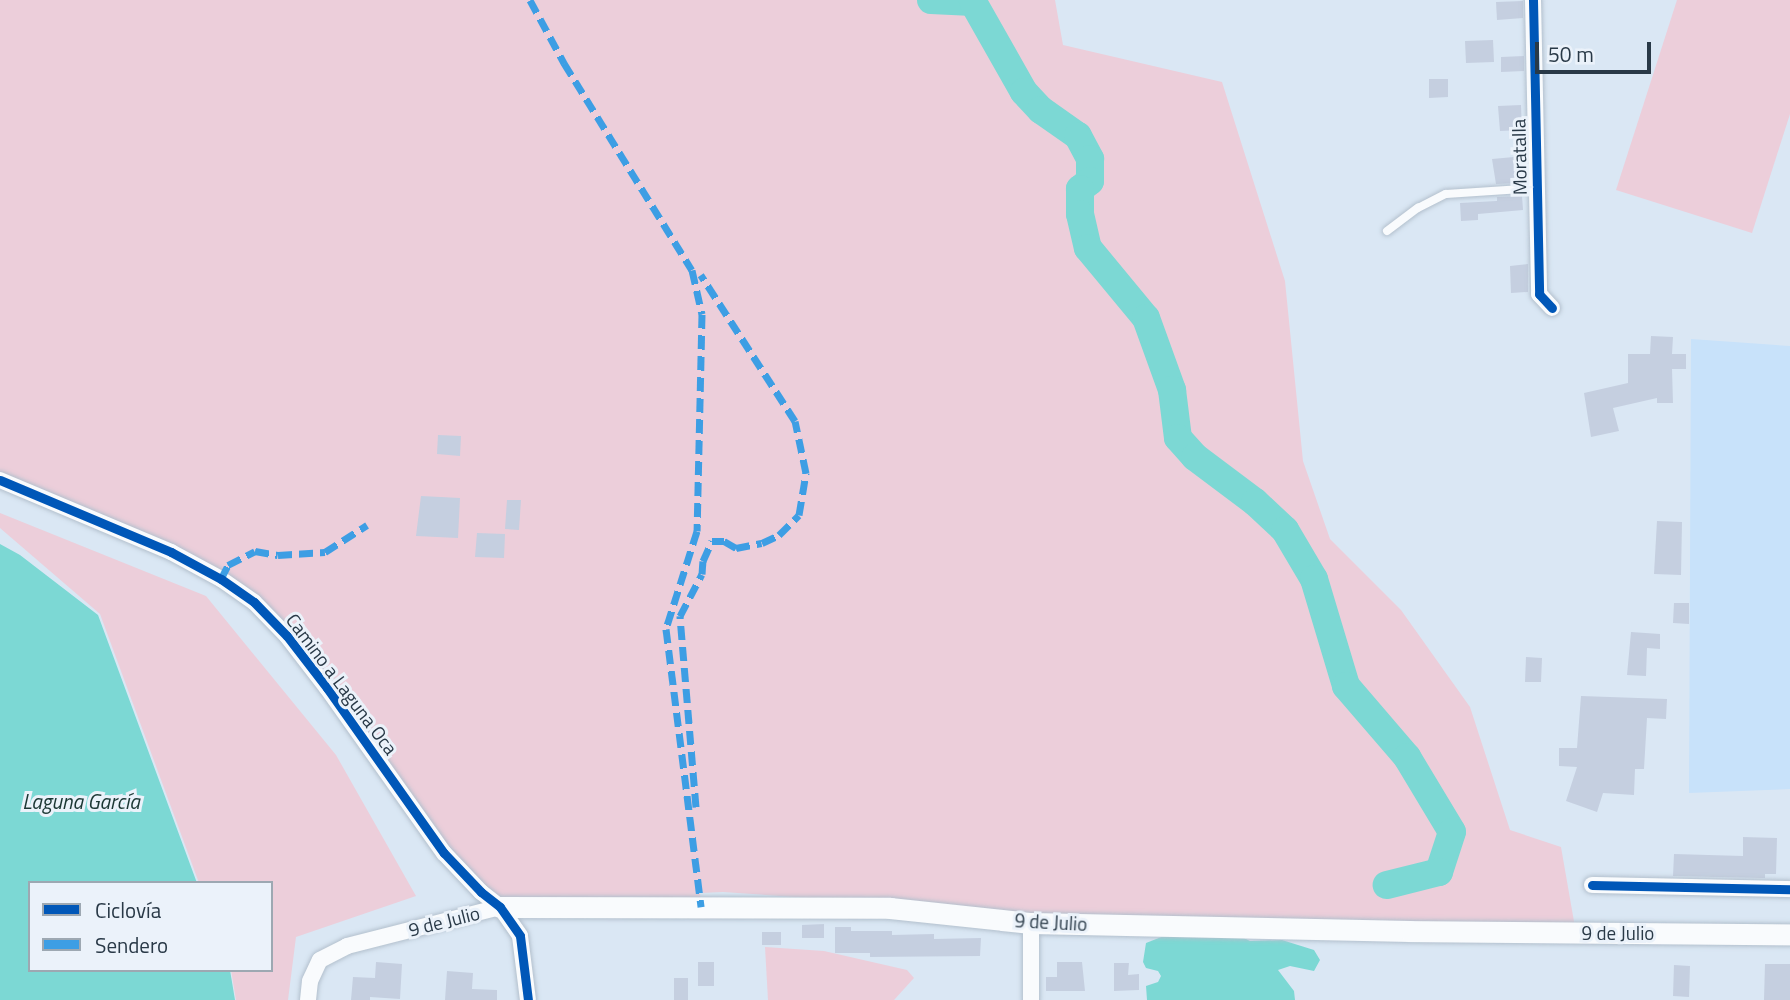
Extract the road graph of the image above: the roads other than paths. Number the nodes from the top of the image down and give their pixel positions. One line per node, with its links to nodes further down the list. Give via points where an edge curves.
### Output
1 (1533, 0): 2 (street, Moratalla)
2 (1537, 188): 3 (lane, via 1446,194); 4 (street, Moratalla, via 1539,294)
3 (1387, 231)
4 (1552, 308)
5 (0, 480): 8 (street, Camino a Laguna Oca, via 171,552 254,602 327,688 444,853)
6 (1592, 885): 7 (street)
7 (1790, 889)
8 (500, 907): 9 (main road, 9 de Julio, via 890,908); 11 (street, 9 de Julio, via 347,946 320,960 310,981); 12 (street, Camino a Laguna Oca, via 520,936)
9 (1031, 923): 10 (main road, 9 de Julio); 13 (street)
10 (1790, 934)
11 (308, 1000)
12 (528, 1000)
13 (1031, 1000)

